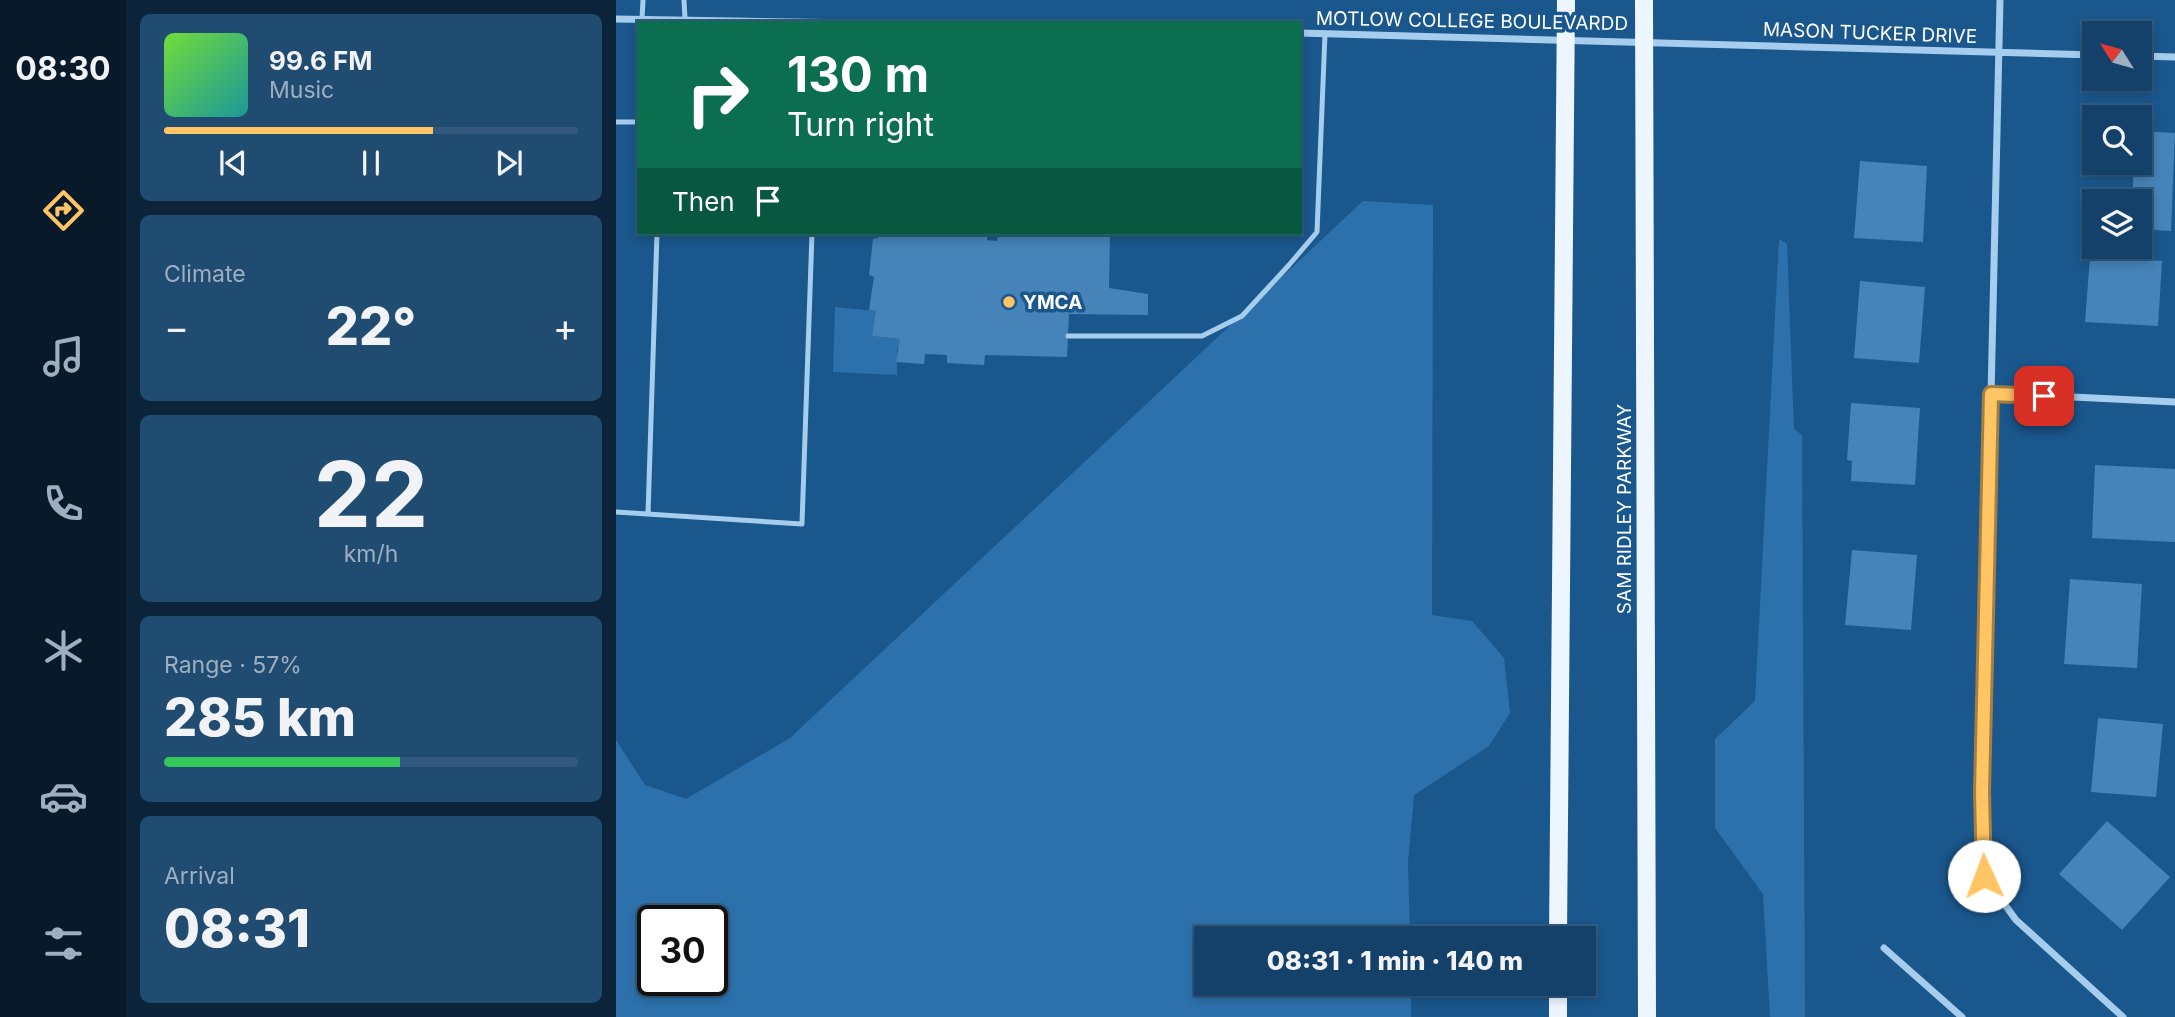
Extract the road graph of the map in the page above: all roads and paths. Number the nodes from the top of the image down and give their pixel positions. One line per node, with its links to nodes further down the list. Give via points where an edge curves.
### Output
1 (643, 0): 7 (lane)
2 (684, 0): 8 (lane)
3 (1566, 0): 13 (main road)
4 (1644, 0): 14 (main road, SAM RIDLEY PARKWAY)
5 (2000, 0): 15 (street)
6 (616, 19): 7 (street)
7 (642, 19): 9 (street)
8 (685, 19): 9 (street); 10 (street)
9 (664, 21)
10 (770, 21)
11 (1302, 33): 12 (street, MOTLOW COLLEGE BOULEVARDD)
12 (1325, 34): 13 (street, MOTLOW COLLEGE BOULEVARDD); 23 (lane, via 1317,232 1289,265 1242,316 1202,336)
13 (1566, 38): 14 (street, MOTLOW COLLEGE BOULEVARDD); 28 (main road)
14 (1644, 41): 15 (street, MASON TUCKER DRIVE); 32 (main road, SAM RIDLEY PARKWAY)
15 (1998, 53): 16 (street, MASON TUCKER DRIVE); 24 (street)
16 (2082, 55)
17 (2152, 56): 18 (street)
18 (2175, 57)
19 (616, 122): 20 (lane)
20 (637, 122)
21 (657, 235): 27 (lane)
22 (812, 235): 27 (lane, via 802,524)
23 (1068, 336)
24 (1991, 394): 25 (street); 34 (street, via 1984,876 2016,920)
25 (2175, 402)
26 (616, 512): 27 (lane)
27 (648, 514)
28 (1558, 926)
29 (1884, 948): 33 (street)
30 (1558, 996): 31 (main road)
31 (1558, 1017)
32 (1647, 1017)
33 (1962, 1017)
34 (2123, 1017)

